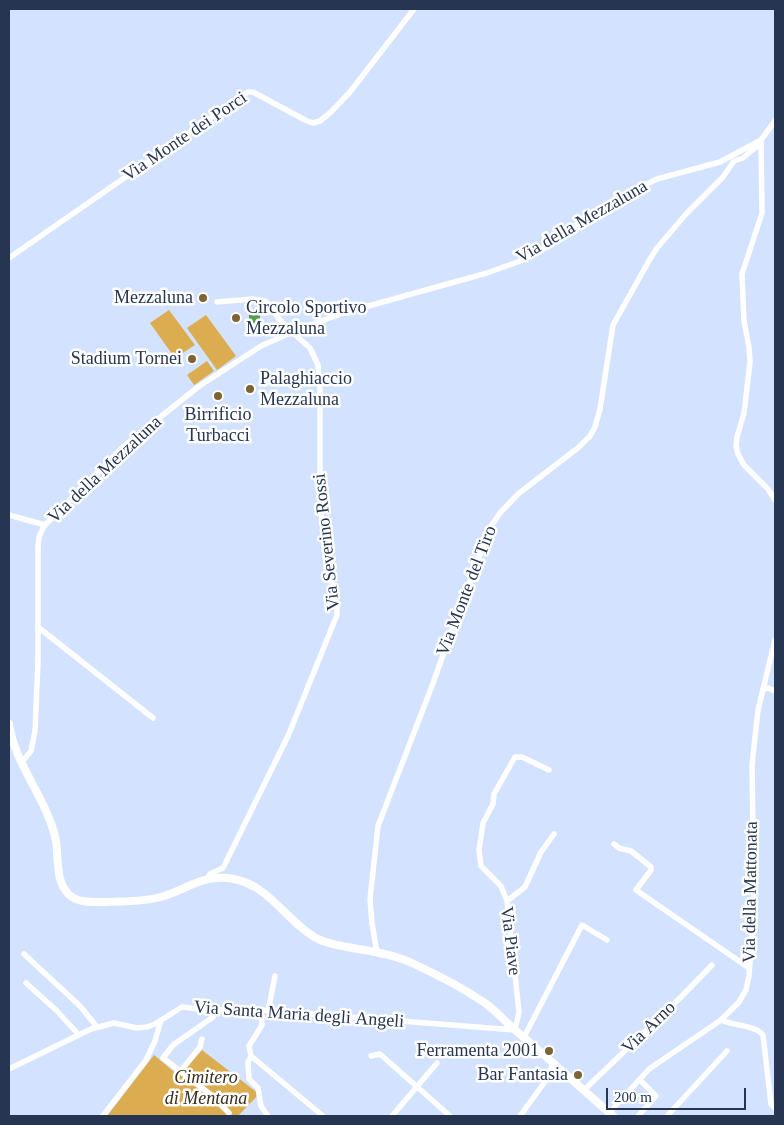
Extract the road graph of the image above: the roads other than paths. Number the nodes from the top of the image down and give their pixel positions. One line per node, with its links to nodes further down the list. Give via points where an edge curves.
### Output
1 (414, 9): 4 (street, Via Monte dei Porci, via 350,92 321,120 306,121 254,92 248,92)
2 (775, 120): 3 (street, Via della Mezzaluna)
3 (761, 140): 6 (street, Via della Mezzaluna, via 720,162 657,179 614,200 549,246 523,260 343,312); 7 (street, via 762,214 742,272 750,364 736,446 744,465); 23 (street, Via Monte del Tiro, via 747,156 734,161 656,248 616,316 600,409 590,436 518,494 491,526 378,826 370,899)
4 (9, 258)
5 (217, 302): 6 (street, via 263,300)
6 (292, 332): 9 (street, Via della Mezzaluna, via 255,350 198,387 126,445); 20 (street, Via Severino Rossi, via 310,348 318,365 321,517 337,615 291,731 223,868)
7 (775, 500)
8 (9, 515): 9 (street)
9 (45, 525): 10 (street, Via della Mezzaluna, via 38,547)
10 (38, 627): 14 (street); 16 (street, Via della Mezzaluna, via 33,744)
11 (775, 640): 12 (street, Via della Mattonata)
12 (763, 689): 13 (street); 26 (street, Via della Mattonata, via 752,765 754,903)
13 (775, 691)
14 (153, 718)
15 (9, 724): 16 (street)
16 (22, 762): 20 (street, via 45,807 54,833 62,881 74,898 92,902 147,900)
17 (549, 770): 21 (street, Via Piave, via 515,756 494,794 493,804 483,823 481,866 501,886)
18 (554, 834): 21 (street, via 541,852 525,887)
19 (614, 844): 26 (street, via 631,851 651,867 636,890)
20 (207, 879): 23 (street, via 229,878 249,884 266,894 317,938)
21 (506, 901): 34 (street, Via Piave, via 519,1012)
22 (607, 940): 36 (street, via 582,925)
23 (377, 953): 34 (street, via 402,958 449,982 486,1004)
24 (24, 954): 33 (street, via 82,1008)
25 (712, 965): 47 (street, Via Arno)
26 (749, 968): 32 (street, Via della Mattonata, via 744,993)
27 (274, 976): 30 (street)
28 (26, 983): 35 (street)
29 (208, 1010): 30 (street, Via Santa Maria degli Angeli); 31 (street, Via Santa Maria degli Angeli, via 182,1007); 44 (street, via 213,1017 173,1045 163,1058)
30 (265, 1010): 34 (street, Via Santa Maria degli Angeli); 39 (street, via 262,1025 250,1046)
31 (161, 1020): 33 (street, Via Santa Maria degli Angeli, via 137,1028 114,1023); 51 (street, via 156,1041 146,1060)
32 (721, 1020): 45 (street, Via della Mattonata, via 659,1062); 48 (street, via 758,1030 764,1035 770,1104)
33 (97, 1027): 35 (street, Via Santa Maria degli Angeli)
34 (515, 1030): 36 (street)
35 (79, 1034): 43 (street, Via Santa Maria degli Angeli)
36 (524, 1037): 42 (street)
37 (202, 1039): 44 (street, via 200,1047)
38 (727, 1051): 58 (street)
39 (250, 1056): 52 (street, via 249,1079 258,1088 261,1106); 53 (street)
40 (371, 1056): 46 (street, via 380,1054)
41 (437, 1062): 46 (street)
42 (554, 1062): 47 (street); 56 (street, via 544,1083)
43 (9, 1068)
44 (180, 1072): 49 (street)
45 (640, 1080): 50 (street, Via della Mattonata); 57 (street, via 656,1096)
46 (416, 1088): 54 (street); 55 (street)
47 (584, 1090): 50 (street)
48 (775, 1108)
49 (229, 1113)
50 (611, 1115)
51 (103, 1116)
52 (268, 1116)
53 (323, 1116)
54 (394, 1116)
55 (450, 1116)
56 (520, 1116)
57 (638, 1116)
58 (667, 1116)

